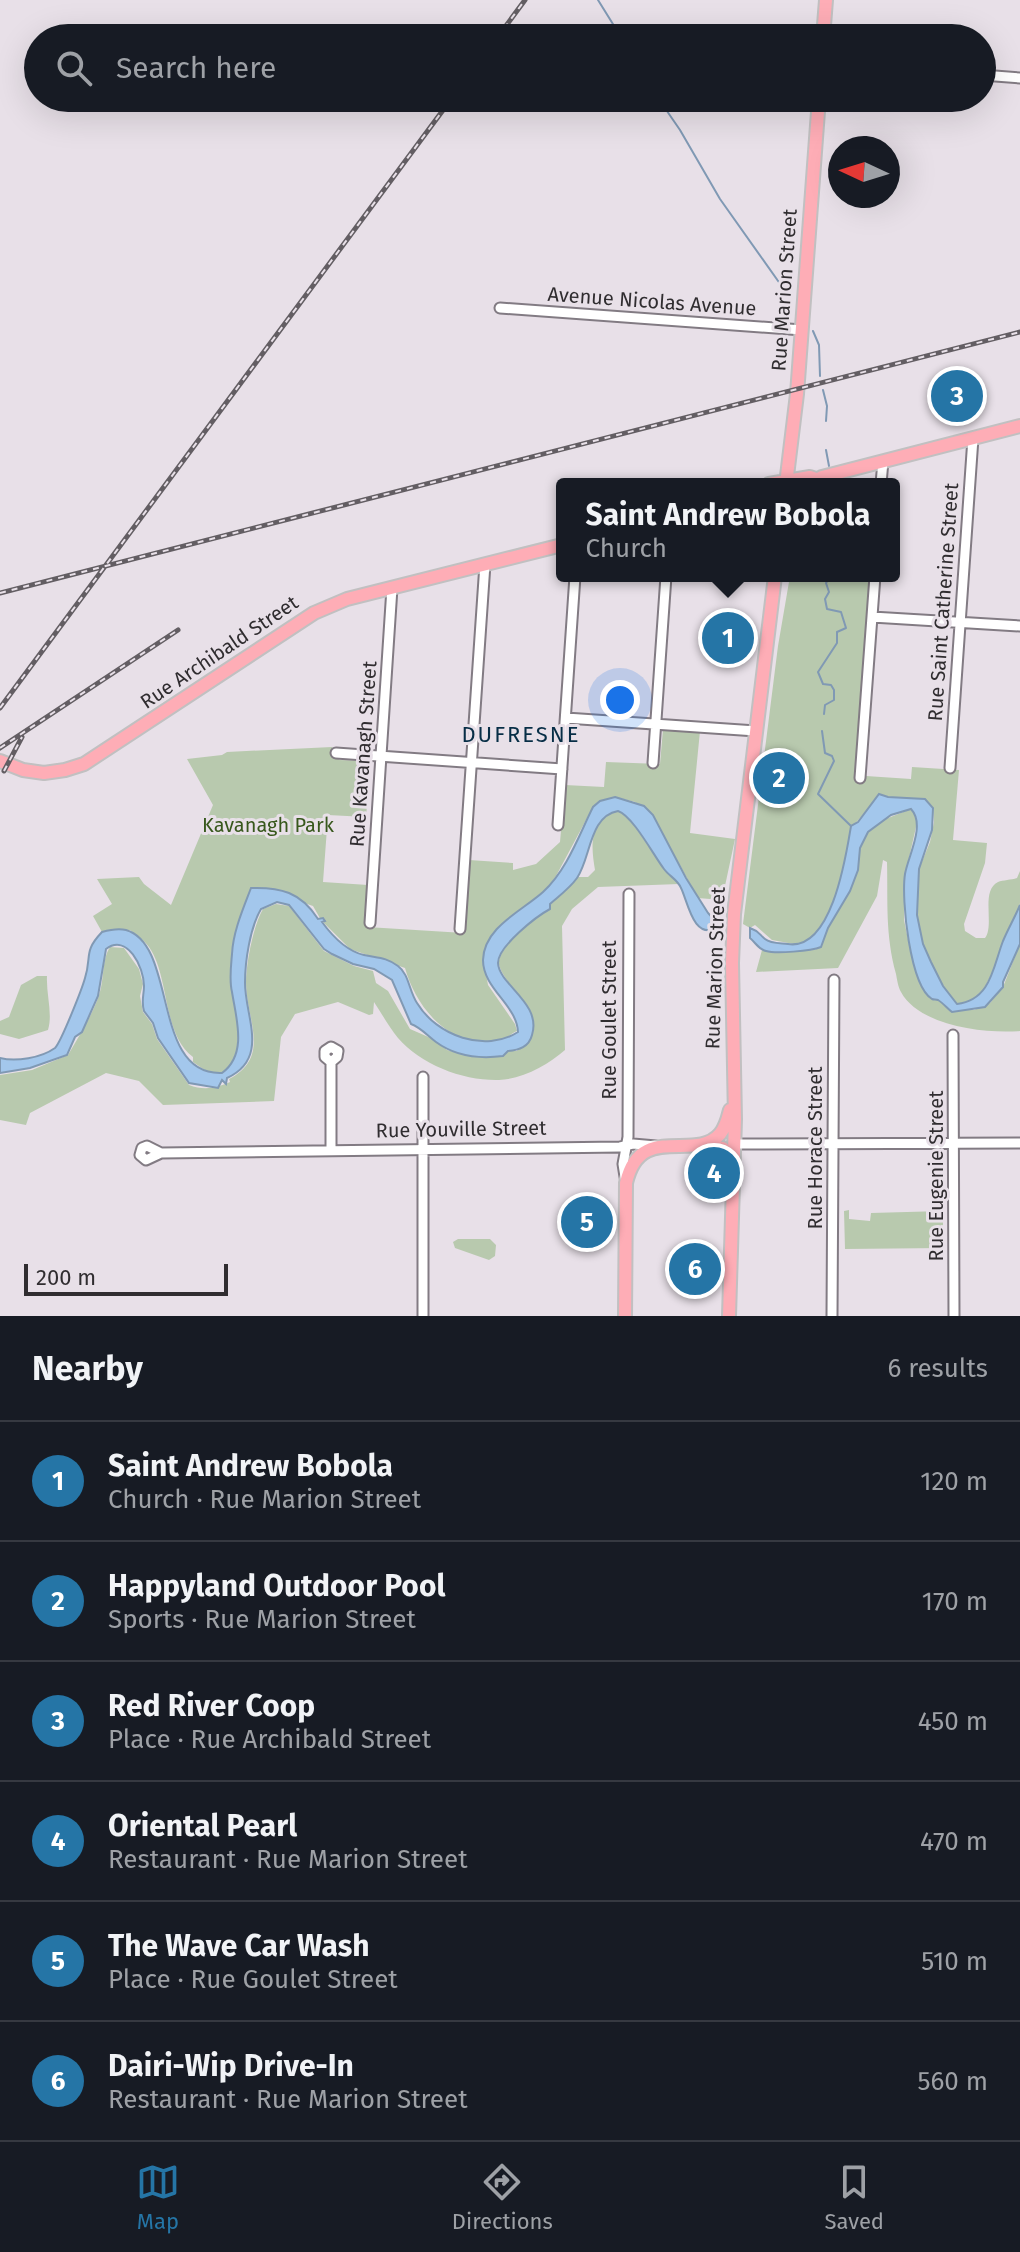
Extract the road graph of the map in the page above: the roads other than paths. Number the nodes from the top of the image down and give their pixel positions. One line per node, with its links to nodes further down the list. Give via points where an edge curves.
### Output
1 (826, 0): 2 (main road)
2 (824, 24)
3 (996, 76): 4 (street)
4 (1020, 78)
5 (818, 112): 7 (main road, Rue Marion Street)
6 (500, 308): 7 (street, Avenue Nicolas Avenue)
7 (802, 330): 10 (main road, Rue Marion Street)
8 (1020, 426): 9 (main road)
9 (973, 438): 11 (main road); 25 (street, Rue Saint Catherine Street)
10 (790, 454): 12 (main road); 13 (main road, Rue Marion Street); 14 (main road)
11 (883, 461): 15 (main road); 16 (street)
12 (772, 478)
13 (787, 478)
14 (814, 478)
15 (819, 478)
16 (882, 478)
17 (556, 546): 18 (main road, Rue Archibald Street)
18 (485, 564): 23 (main road, Rue Archibald Street); 33 (street)
19 (575, 582): 27 (street)
20 (666, 582): 28 (street)
21 (774, 582): 29 (main road, Rue Marion Street)
22 (875, 582): 24 (street)
23 (392, 588): 31 (street, Rue Kavanagh Street); 32 (main road, Rue Archibald Street, via 314,613 84,764 44,773)
24 (872, 617): 25 (street); 37 (street)
25 (960, 622): 26 (street); 35 (street, Rue Saint Catherine Street)
26 (1020, 626)
27 (566, 718): 28 (street); 36 (street)
28 (656, 724): 29 (street); 34 (street)
29 (756, 731): 46 (main road, Rue Marion Street, via 734,914)
30 (336, 753): 31 (street)
31 (381, 756): 33 (street); 40 (street, Rue Kavanagh Street)
32 (0, 761)
33 (471, 763): 36 (street); 41 (street)
34 (653, 763)
35 (950, 768)
36 (562, 769): 38 (street)
37 (860, 778)
38 (558, 825)
39 (629, 894): 52 (street, Rue Goulet Street)
40 (370, 923)
41 (460, 929)
42 (834, 980): 50 (street, Rue Horace Street)
43 (953, 1035): 51 (street, Rue Eugenie Street)
44 (331, 1062): 55 (street)
45 (423, 1077): 54 (street)
46 (733, 1099): 48 (main road, via 719,1135); 49 (main road, Rue Marion Street)
47 (1020, 1143): 51 (street)
48 (704, 1144): 53 (main road, Rue Youville Street); 57 (main road, via 723,1148)
49 (734, 1144): 50 (street); 57 (main road, Rue Marion Street)
50 (833, 1144): 51 (street); 62 (street, Rue Horace Street)
51 (954, 1144): 63 (street, Rue Eugenie Street)
52 (626, 1146): 53 (street, Rue Youville Street); 54 (street, Rue Youville Street); 58 (street, Rue Goulet Street)
53 (662, 1147): 58 (main road, via 634,1161)
54 (422, 1149): 55 (street, Rue Youville Street); 59 (street)
55 (331, 1150): 56 (street, Rue Youville Street)
56 (161, 1153)
57 (732, 1170): 61 (main road, Rue Marion Street)
58 (626, 1183): 60 (main road)
59 (423, 1316)
60 (625, 1316)
61 (729, 1316)
62 (832, 1316)
63 (954, 1316)

